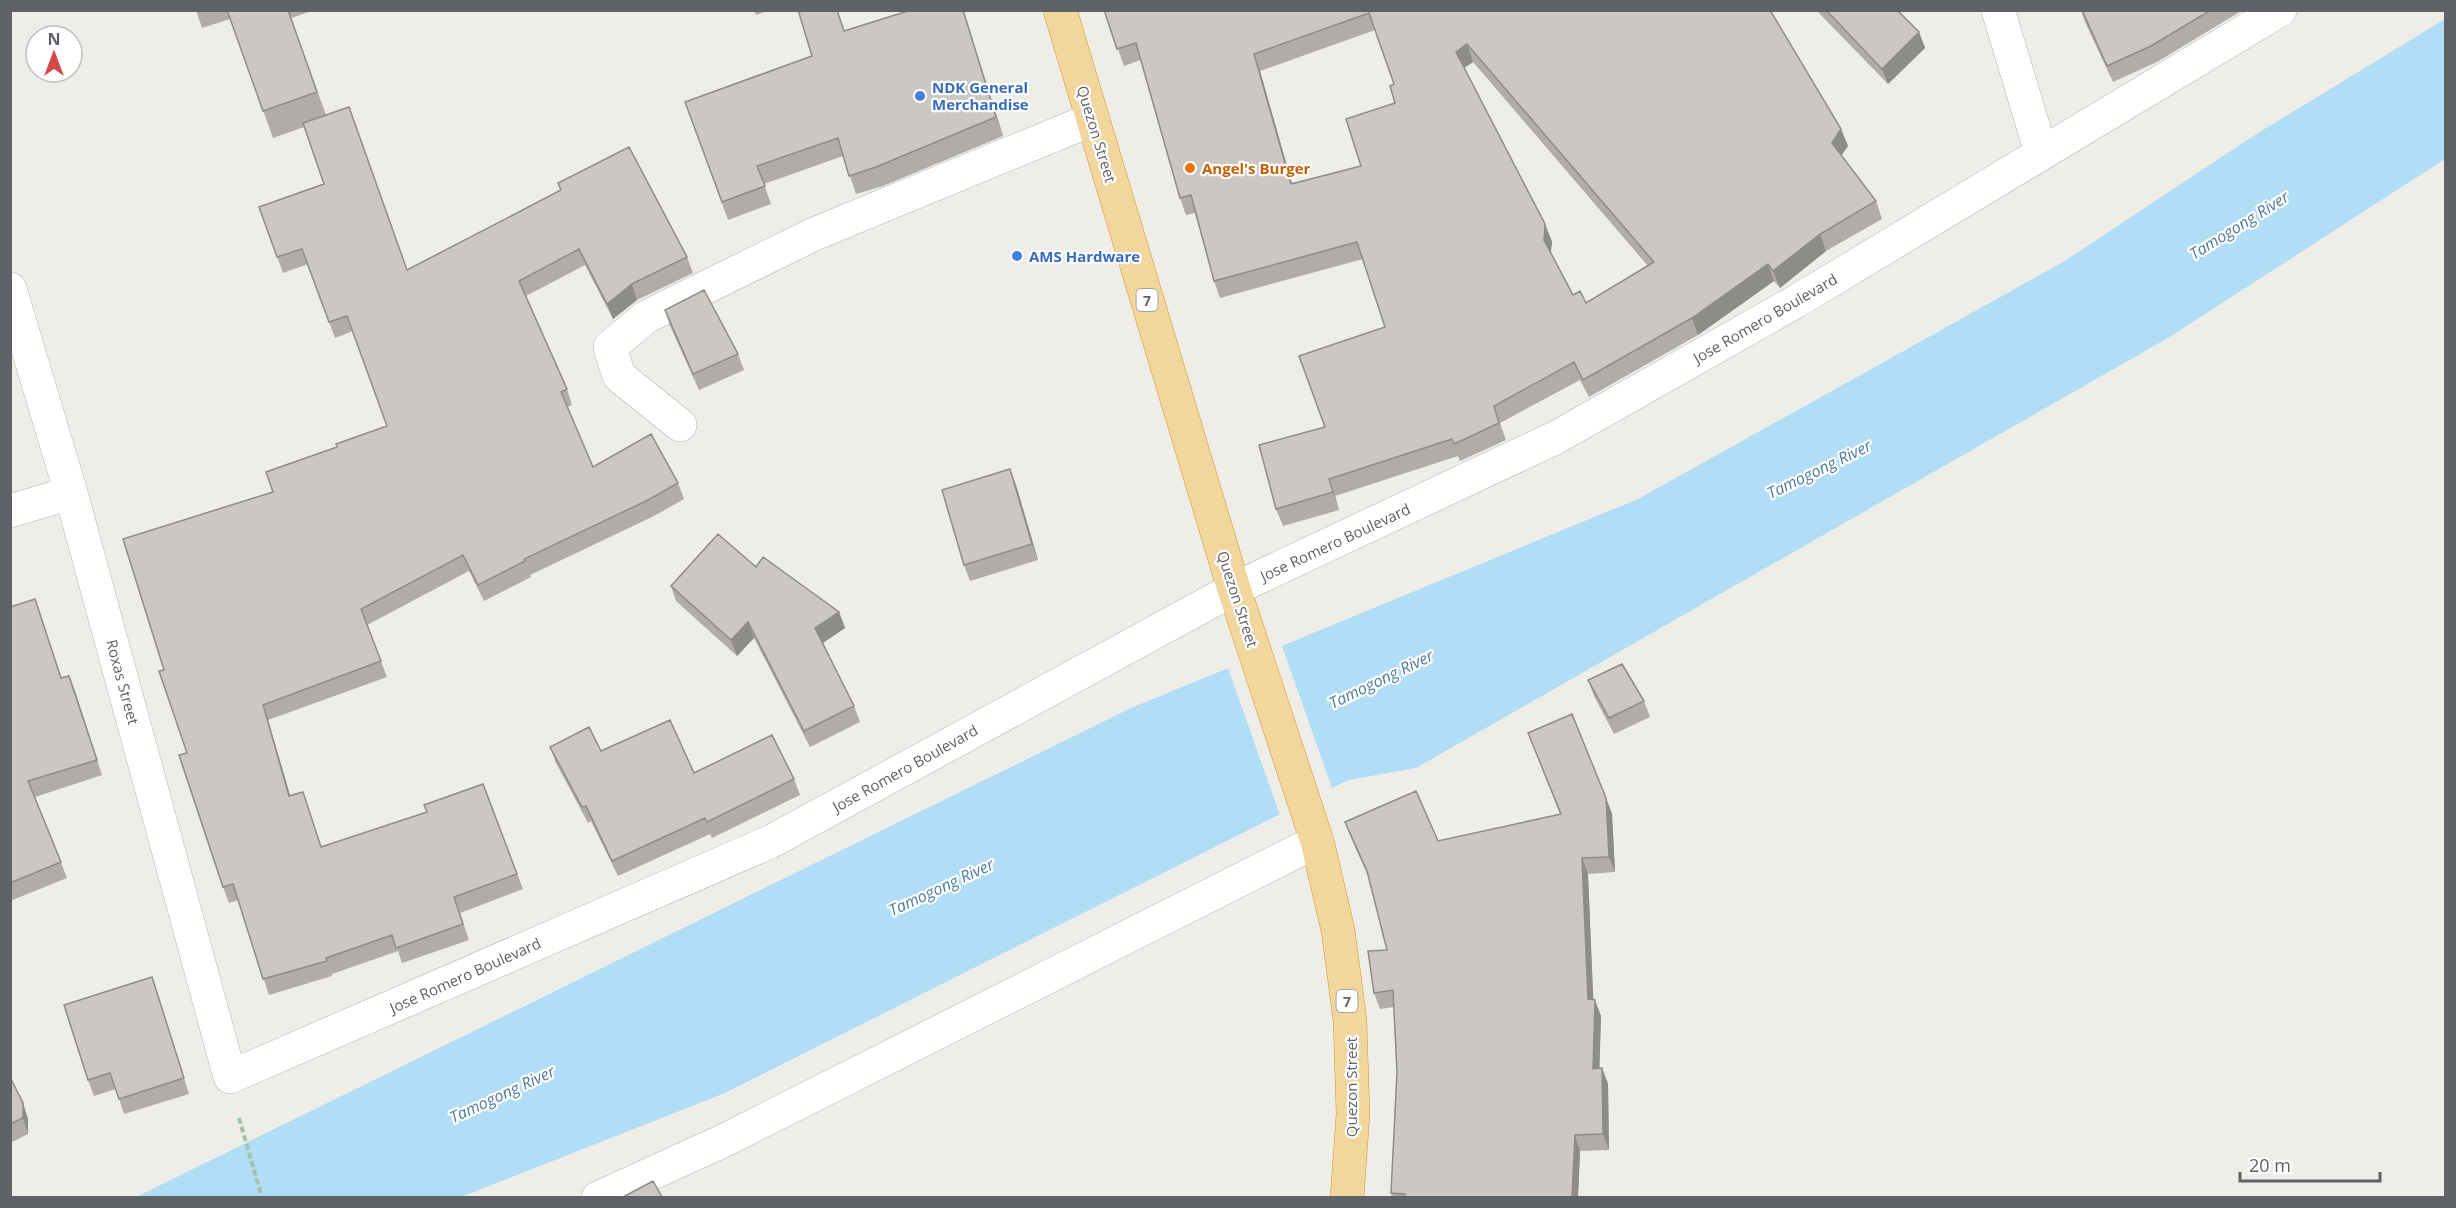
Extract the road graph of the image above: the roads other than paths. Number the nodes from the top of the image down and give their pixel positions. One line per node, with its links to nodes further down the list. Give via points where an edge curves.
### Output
1 (1060, 10): 4 (highway, Quezon Street / 7)
2 (1998, 10): 5 (street)
3 (2280, 10): 5 (street, Jose Romero Boulevard)
4 (1093, 119): 7 (street, via 813,235 646,317 610,347 613,357 619,376); 10 (highway, Quezon Street / 7)
5 (2041, 152): 10 (street, Jose Romero Boulevard, via 1795,302 1557,437)
6 (10, 289): 8 (street, Roxas Street)
7 (680, 425)
8 (71, 493): 9 (street); 12 (street, Roxas Street)
9 (10, 511)
10 (1238, 601): 11 (highway, Quezon Street / 7); 12 (street, Jose Romero Boulevard, via 770,842)
11 (1317, 841): 13 (street, via 725,1140); 14 (highway, Quezon Street / 7, via 1338,930 1350,1020 1353,1114)
12 (230, 1077)
13 (598, 1197)
14 (1347, 1197)

